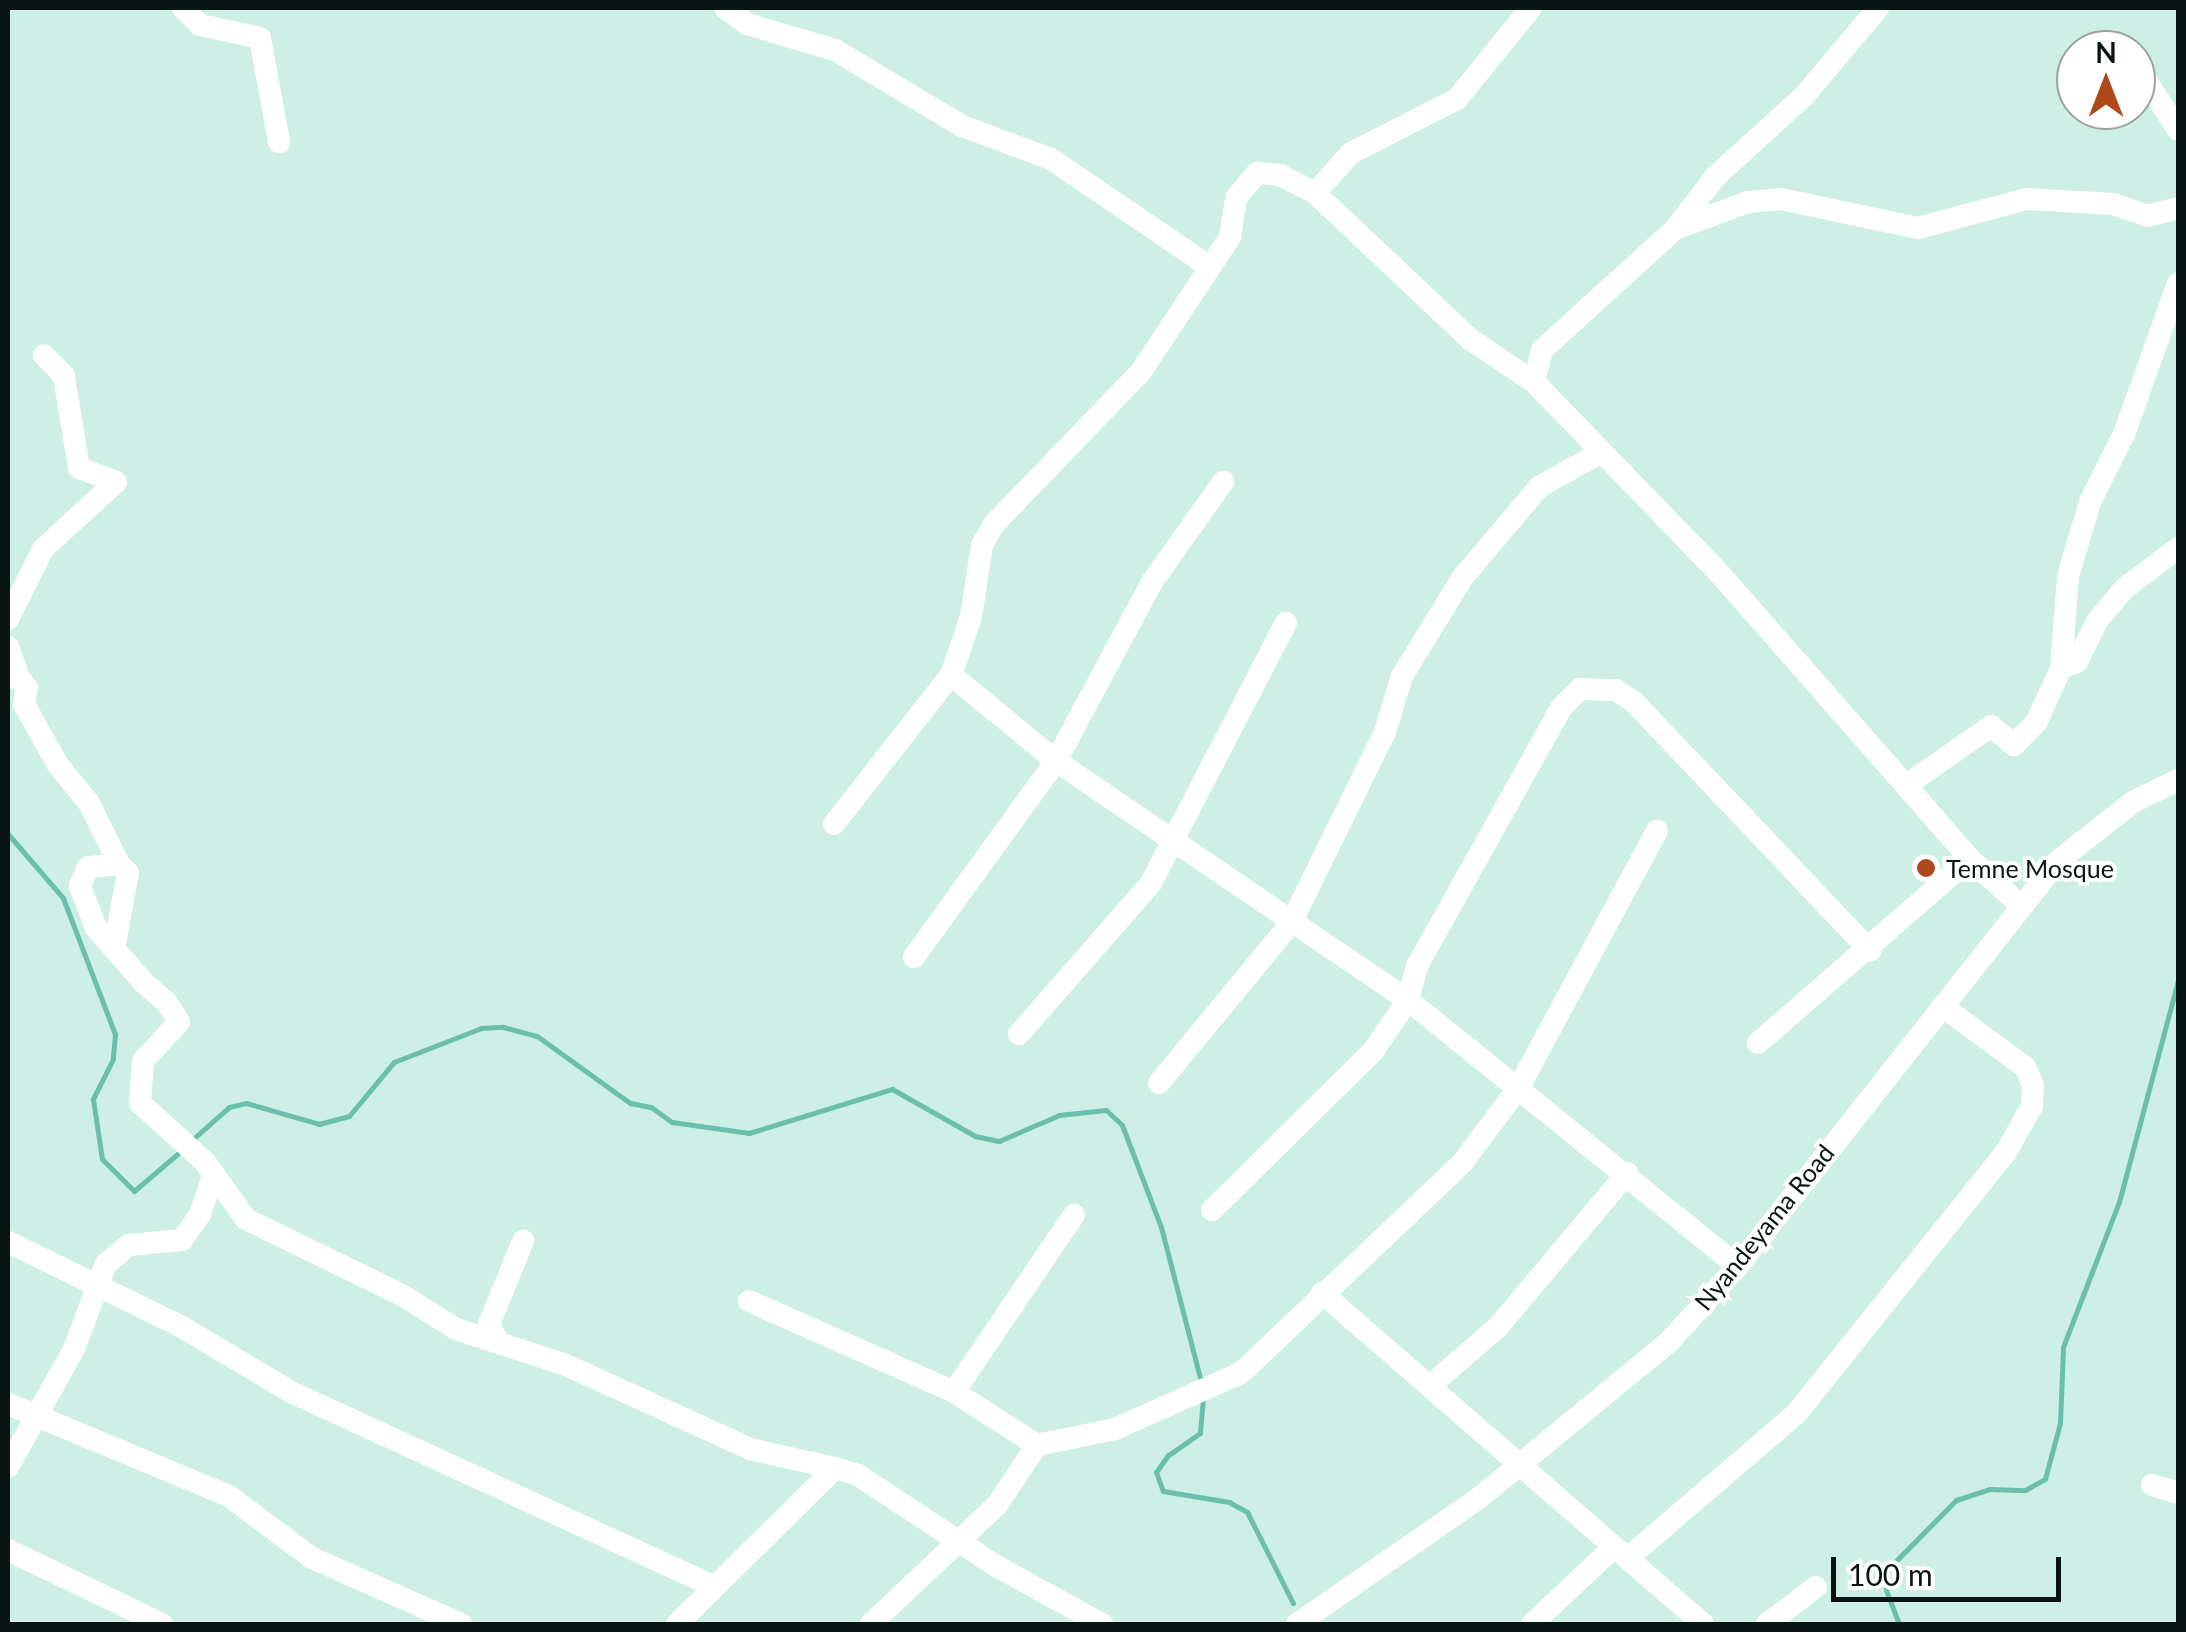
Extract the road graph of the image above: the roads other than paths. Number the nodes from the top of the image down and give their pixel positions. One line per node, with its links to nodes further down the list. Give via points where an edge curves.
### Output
1 (183, 8): 7 (street, via 200,24 260,38)
2 (725, 8): 11 (street, via 748,24 835,50 962,126 1051,160)
3 (1532, 8): 8 (street, via 1457,98 1351,153)
4 (1878, 8): 10 (street, via 1804,96 1716,176)
5 (2156, 95): 6 (street)
6 (2178, 130)
7 (279, 142)
8 (1315, 192): 11 (street, via 1280,175 1257,173 1236,198 1230,236); 14 (street, via 1470,339)
9 (2178, 208): 10 (street, via 2147,216 2113,204 2027,200 1918,228 1781,200 1748,202)
10 (1676, 229): 14 (street, via 1542,350)
11 (1210, 266): 22 (street, via 1140,374 994,524 982,545 971,617)
12 (2178, 283): 21 (street, via 2165,333 2074,552)
13 (44, 355): 18 (street, via 64,376 79,468 116,482 43,549)
14 (1534, 382): 15 (street)
15 (1600, 453): 26 (street, via 1719,573); 33 (street, via 1539,487 1462,577 1402,676 1385,732)
16 (1224, 482): 24 (street, via 1152,582)
17 (2178, 548): 21 (street, via 2125,588 2097,621 2077,662)
18 (8, 620)
19 (1286, 623): 29 (street)
20 (8, 647): 23 (street)
21 (2062, 668): 26 (street, via 2030,732 2014,744 1991,726)
22 (951, 675): 24 (street); 27 (street)
23 (13, 678): 31 (street, via 27,688 24,704)
24 (1056, 761): 29 (street); 36 (street)
25 (2178, 780): 32 (street, Nyandeyama Road, via 2088,832)
26 (1908, 784): 30 (street)
27 (834, 824)
28 (1658, 831): 42 (street)
29 (1174, 839): 33 (street); 39 (street, via 1122,920)
30 (1970, 858): 32 (street); 35 (street)
31 (119, 864): 34 (street, via 128,873 129,890); 34 (street, via 88,868 80,886 88,914)
32 (2020, 905): 38 (street, Nyandeyama Road)
33 (1291, 923): 37 (street); 41 (street)
34 (114, 949): 44 (street, via 180,1022 143,1061 138,1086 147,1115)
35 (1870, 951): 37 (street, via 1634,702 1597,686 1580,688 1561,708 1416,966); 40 (street)
36 (914, 957)
37 (1408, 1000): 42 (street); 45 (street, via 1342,1086)
38 (1942, 1006): 49 (street, Nyandeyama Road); 66 (street, via 2025,1067 2032,1106 2006,1152 1796,1414)
39 (1019, 1034)
40 (1758, 1043)
41 (1159, 1082)
42 (1519, 1087): 43 (street); 51 (street, via 1462,1163)
43 (1627, 1174): 49 (street); 54 (street, via 1537,1285)
44 (213, 1176): 50 (street, via 182,1240 116,1250); 53 (street, via 246,1219 402,1294 456,1329)
45 (1212, 1210)
46 (1074, 1216): 55 (street)
47 (523, 1240): 53 (street, via 489,1324)
48 (8, 1242): 50 (street)
49 (1738, 1266): 59 (street, Nyandeyama Road, via 1669,1342)
50 (94, 1286): 57 (street, via 74,1349); 67 (street, via 182,1327 291,1392)
51 (1322, 1292): 54 (street); 58 (street, via 1241,1373 1114,1430)
52 (749, 1301): 55 (street)
53 (498, 1342): 61 (street, via 626,1389 750,1449)
54 (1432, 1384): 59 (street)
55 (954, 1392): 58 (street)
56 (8, 1404): 57 (street)
57 (35, 1412): 60 (street); 71 (street, via 229,1496 312,1558)
58 (1037, 1446): 64 (street, via 997,1505)
59 (1524, 1463): 66 (street); 75 (street, Nyandeyama Road)
60 (8, 1467)
61 (835, 1468): 64 (street, via 858,1475); 67 (street)
62 (2152, 1485): 63 (street)
63 (2178, 1494)
64 (956, 1541): 69 (street); 73 (street, via 894,1609)
65 (8, 1550): 70 (street)
66 (1622, 1552): 76 (street); 77 (street)
67 (710, 1586): 72 (street)
68 (1816, 1587): 78 (street)
69 (1067, 1616): 74 (street)
70 (162, 1624)
71 (461, 1624)
72 (677, 1624)
73 (871, 1624)
74 (1102, 1624)
75 (1298, 1624)
76 (1532, 1624)
77 (1702, 1624)
78 (1767, 1624)

